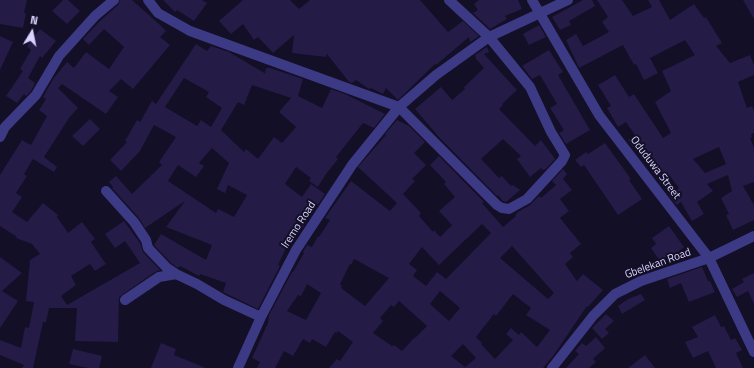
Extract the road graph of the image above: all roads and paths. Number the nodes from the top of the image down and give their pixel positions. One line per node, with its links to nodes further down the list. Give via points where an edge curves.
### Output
1 (114, 0): 9 (street, via 59,56 36,95 5,127)
2 (148, 0): 8 (street, via 158,13 190,31)
3 (449, 0): 7 (street)
4 (532, 0): 6 (street, Oduduwa Street)
5 (568, 0): 6 (street, Iremo Road)
6 (540, 13): 7 (street, Iremo Road); 12 (street, Oduduwa Street, via 599,115)
7 (489, 37): 8 (street, Iremo Road, via 436,75); 8 (street, via 530,87 565,155 527,199 509,209 497,205)
8 (399, 107): 15 (street, Iremo Road, via 352,165 296,250)
9 (0, 137)
10 (106, 191): 13 (street, via 140,229 148,248)
11 (754, 236): 12 (street, Gbelekan Road)
12 (709, 258): 16 (street, Oduduwa Street); 18 (street, Gbelekan Road, via 641,281 615,294 593,316)
13 (176, 274): 14 (street, via 160,277); 15 (street)
14 (125, 300)
15 (261, 317): 17 (street, Iremo Road)
16 (754, 352)
17 (238, 368)
18 (552, 368)

